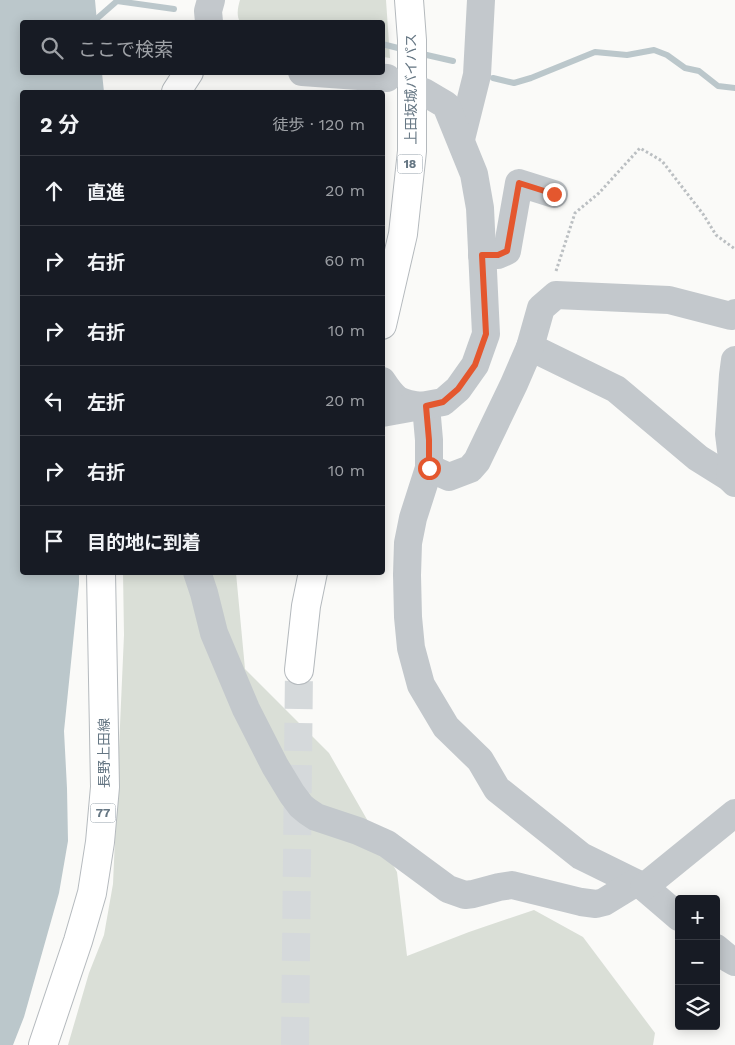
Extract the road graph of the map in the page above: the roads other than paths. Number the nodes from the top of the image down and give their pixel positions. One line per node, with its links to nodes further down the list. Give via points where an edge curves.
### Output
1 (211, 0): 4 (street)
2 (410, 0): 13 (main road, 上田坂城バイパス / 18, via 412,151 402,234)
3 (482, 0): 10 (street, via 477,75)
4 (209, 20)
5 (187, 75): 8 (main road)
6 (344, 75): 7 (street)
7 (386, 78)
8 (177, 90)
9 (424, 92): 10 (street, via 446,105)
10 (461, 139): 12 (street, via 474,174 480,208)
11 (554, 194): 12 (street, via 519,183 507,251 498,255)
12 (482, 255): 18 (street, via 486,334 475,365 458,389 443,402)
13 (385, 311)
14 (734, 319): 15 (street, via 670,300 556,295 541,308)
15 (530, 347): 20 (street, via 470,469 448,477); 21 (street, via 616,389 698,458)
16 (735, 360): 21 (street, via 729,434)
17 (385, 386): 18 (street, via 396,399 406,404)
18 (426, 406): 19 (street); 20 (street)
19 (385, 413)
20 (429, 468): 27 (street, via 408,544 410,648 421,685 446,727 480,760 497,789 581,856)
21 (733, 480)
22 (101, 575): 31 (main road, 長野上田線 / 77, via 105,787 100,842 92,894)
23 (197, 575): 27 (street, via 214,633 246,709 280,774 307,811 387,844 448,889 465,895 512,885 596,904)
24 (312, 575): 25 (main road)
25 (299, 670)
26 (735, 813): 27 (street)
27 (639, 885): 28 (street)
28 (675, 914)
29 (720, 951): 30 (street)
30 (735, 962)
31 (43, 1045)

